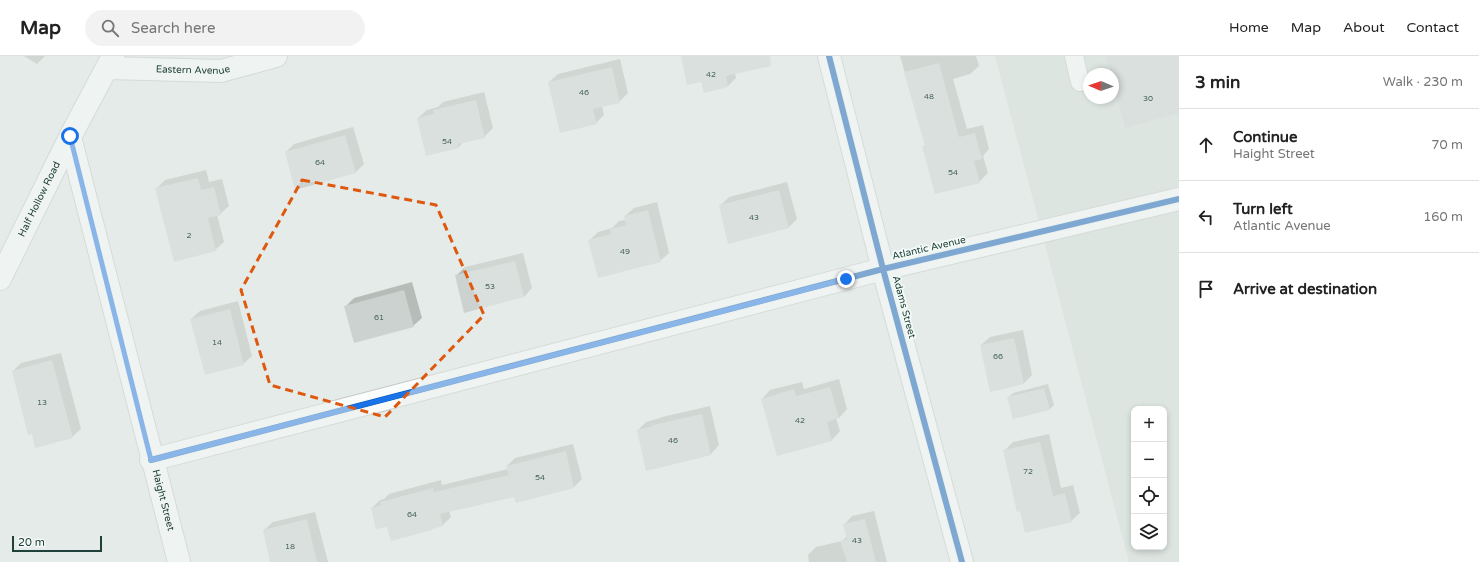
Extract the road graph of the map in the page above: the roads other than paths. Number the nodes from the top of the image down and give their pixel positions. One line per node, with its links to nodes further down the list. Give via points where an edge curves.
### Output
1 (276, 56): 4 (street, Eastern Avenue, via 221,71)
2 (829, 56): 8 (street, Adams Street)
3 (1074, 56): 5 (lane)
4 (110, 62): 6 (street, Half Hollow Road)
5 (1080, 82)
6 (70, 136): 9 (street, Half Hollow Road); 10 (street, Haight Street)
7 (1179, 199): 8 (street, Atlantic Avenue)
8 (883, 269): 10 (street, Atlantic Avenue); 12 (street, Adams Street)
9 (0, 279)
10 (151, 460): 11 (street, Haight Street)
11 (178, 562)
12 (962, 562)

